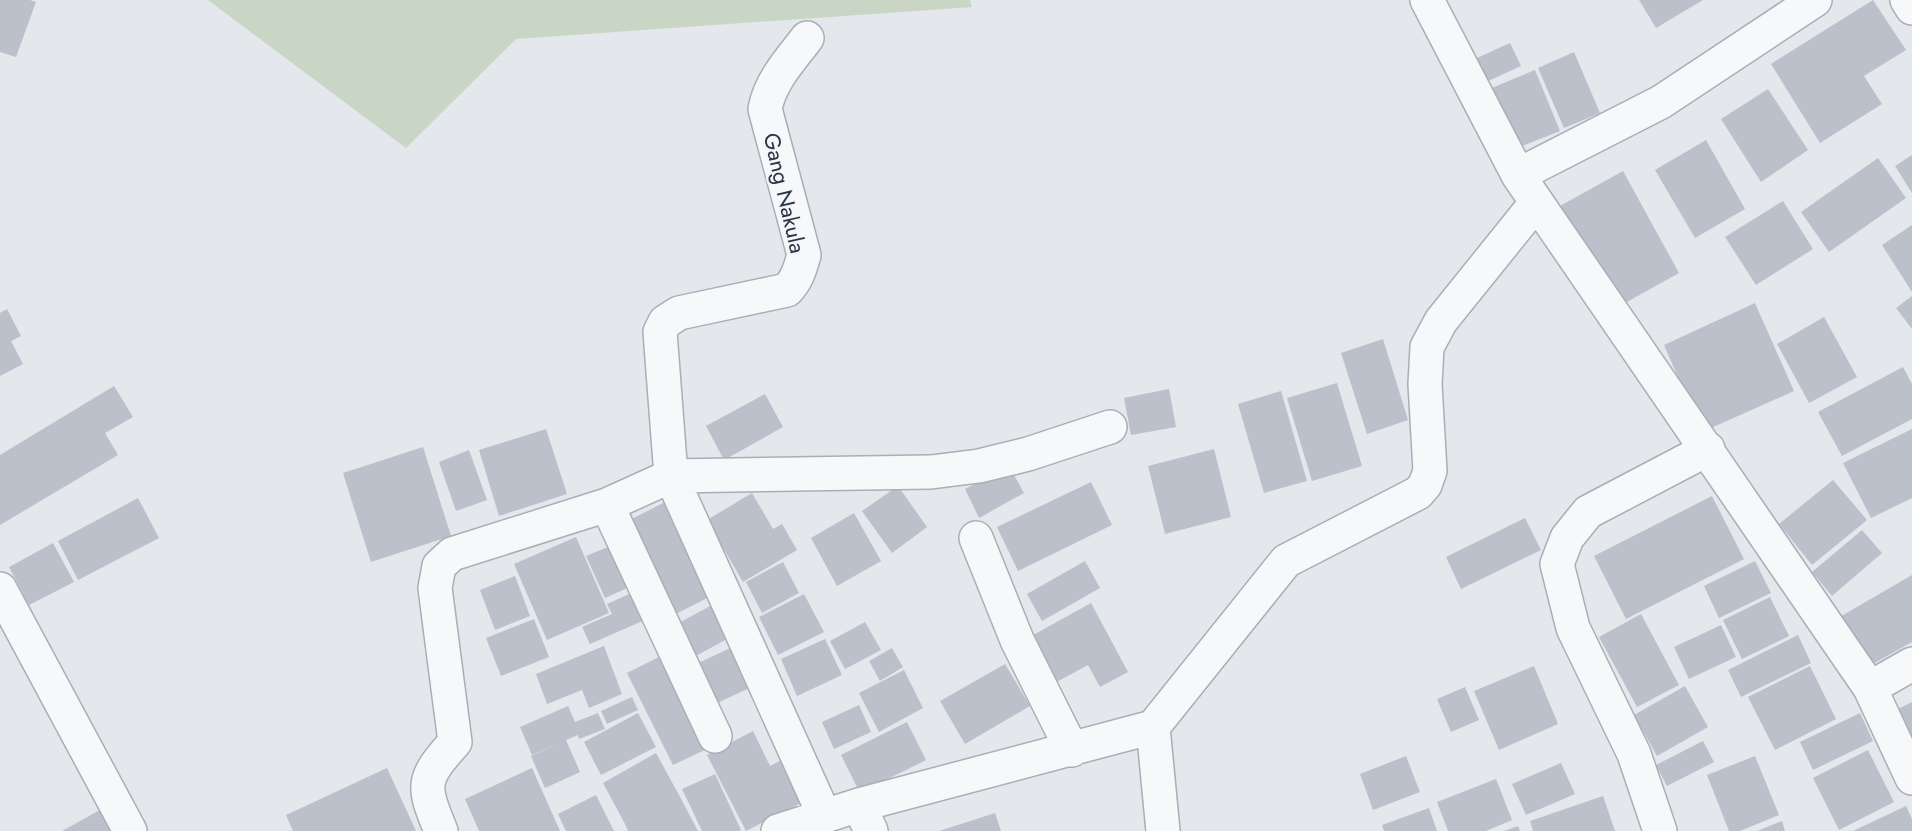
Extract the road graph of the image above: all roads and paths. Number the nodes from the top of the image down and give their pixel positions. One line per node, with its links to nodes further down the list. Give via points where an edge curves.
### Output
1 (1427, 0): 6 (street)
2 (1815, 0): 6 (street, via 1661,102)
3 (1907, 0): 4 (street)
4 (1912, 8)
5 (807, 38): 10 (street, Gang Nakula, via 773,84 765,109 804,255 800,272 787,290 679,313 664,322 660,333)
6 (1518, 175): 7 (street)
7 (1536, 203): 9 (street); 16 (street, via 1434,334 1425,384 1430,471 1425,485 1418,493 1286,561)
8 (1110, 427): 10 (street, via 1028,454 931,472)
9 (1708, 449): 15 (street); 26 (street, via 1588,512 1567,538 1557,564 1573,628 1634,754)
10 (671, 476): 11 (street); 20 (street)
11 (607, 505): 17 (street); 23 (street, via 452,554 439,566 435,588 455,742 435,764 427,780 430,805)
12 (976, 538): 18 (street, via 1017,640)
13 (0, 589): 22 (street)
14 (1912, 664): 15 (street)
15 (1870, 688): 19 (street)
16 (1153, 727): 18 (street); 25 (street)
17 (715, 736)
18 (1072, 750): 21 (street)
19 (1912, 778)
20 (824, 815): 21 (street); 24 (street)
21 (865, 818)
22 (130, 831)
23 (441, 831)
24 (778, 831)
25 (1163, 831)
26 (1660, 831)

